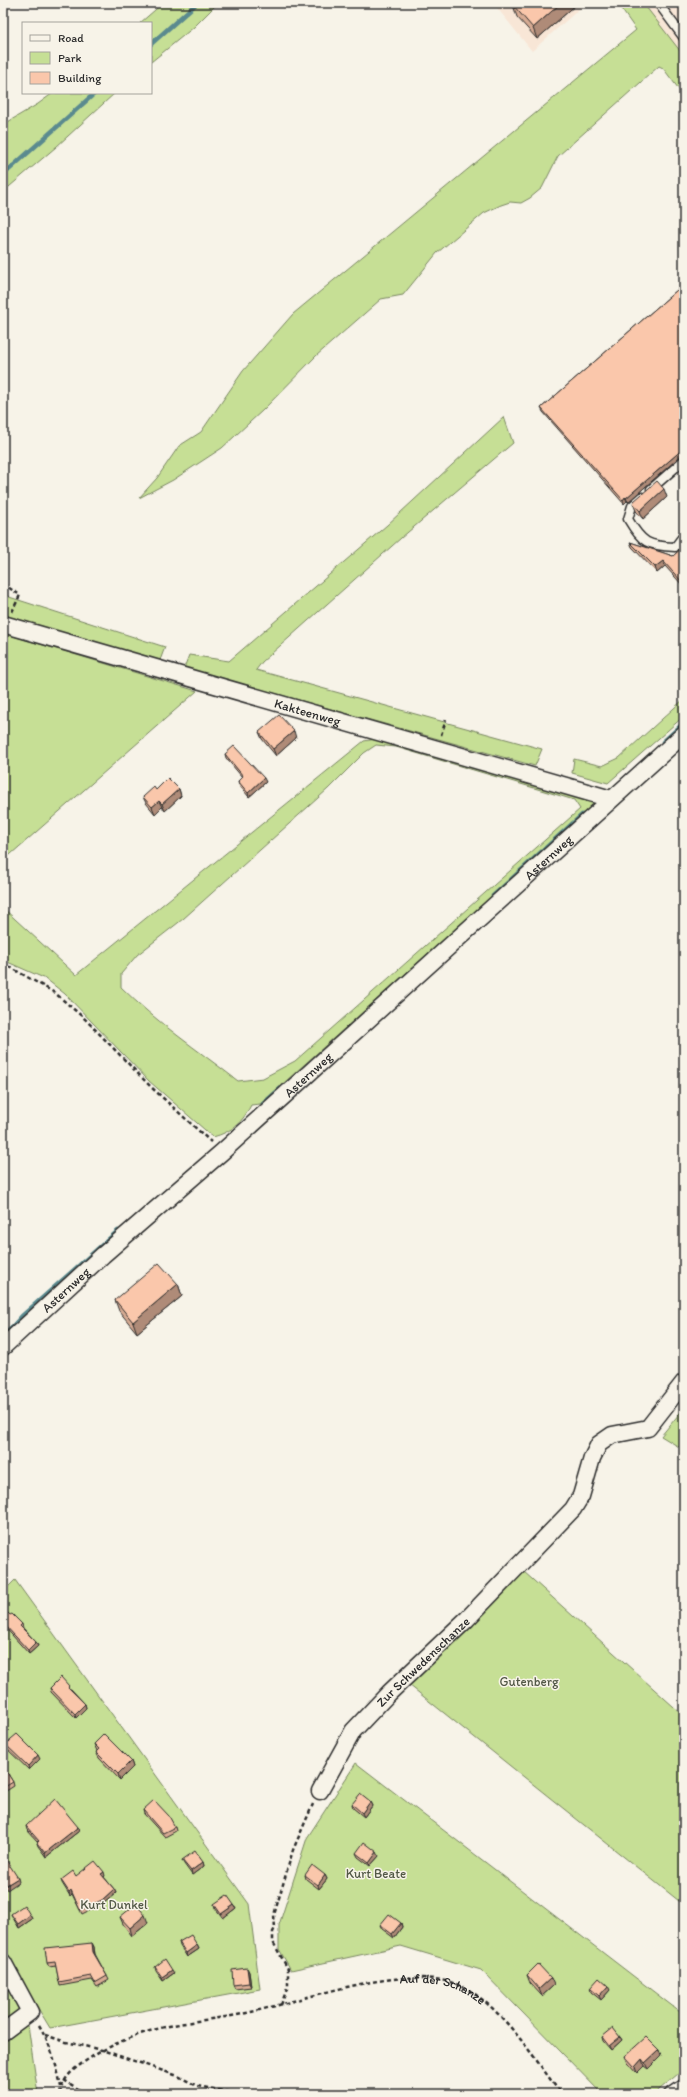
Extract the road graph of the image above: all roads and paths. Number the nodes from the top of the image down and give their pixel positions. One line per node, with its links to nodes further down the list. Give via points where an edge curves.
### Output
1 (658, 3): 2 (lane)
2 (684, 38)
3 (684, 460): 4 (lane, via 632,506 628,519 637,535 653,546 675,547)
4 (684, 535)
5 (3, 584): 6 (path, via 20,595)
6 (4, 624): 8 (street, Kakteenweg)
7 (684, 734): 8 (street, Asternweg)
8 (611, 799): 10 (street, Asternweg)
9 (3, 964): 10 (path, via 55,993 85,1019 151,1088)
10 (222, 1152): 11 (street, Asternweg, via 103,1255)
11 (3, 1347)
12 (684, 1382): 13 (street, Zur Schwedenschanze, via 648,1428 612,1435 599,1444 592,1458 581,1496 573,1509 467,1619 353,1731)
13 (320, 1791): 15 (path, via 308,1812 293,1850 276,1904 273,1942 288,1969 288,1986)
14 (3, 1962): 16 (street, via 30,2012)
15 (281, 2005): 17 (path, Auf der Schanze, via 234,2016 172,2025); 24 (path, Auf der Schanze, via 345,1988 403,1978 429,1978 453,1983 476,1994 501,2017)
16 (3, 2032)
17 (102, 2050): 18 (path, Auf der Schanze, via 70,2072); 20 (path, via 45,2035); 23 (path, via 178,2076 197,2086)
18 (64, 2080): 20 (path); 22 (path)
19 (684, 2083): 25 (lane)
20 (61, 2088): 21 (path)
21 (60, 2094)
22 (86, 2094)
23 (240, 2094)
24 (561, 2094)
25 (668, 2094)

